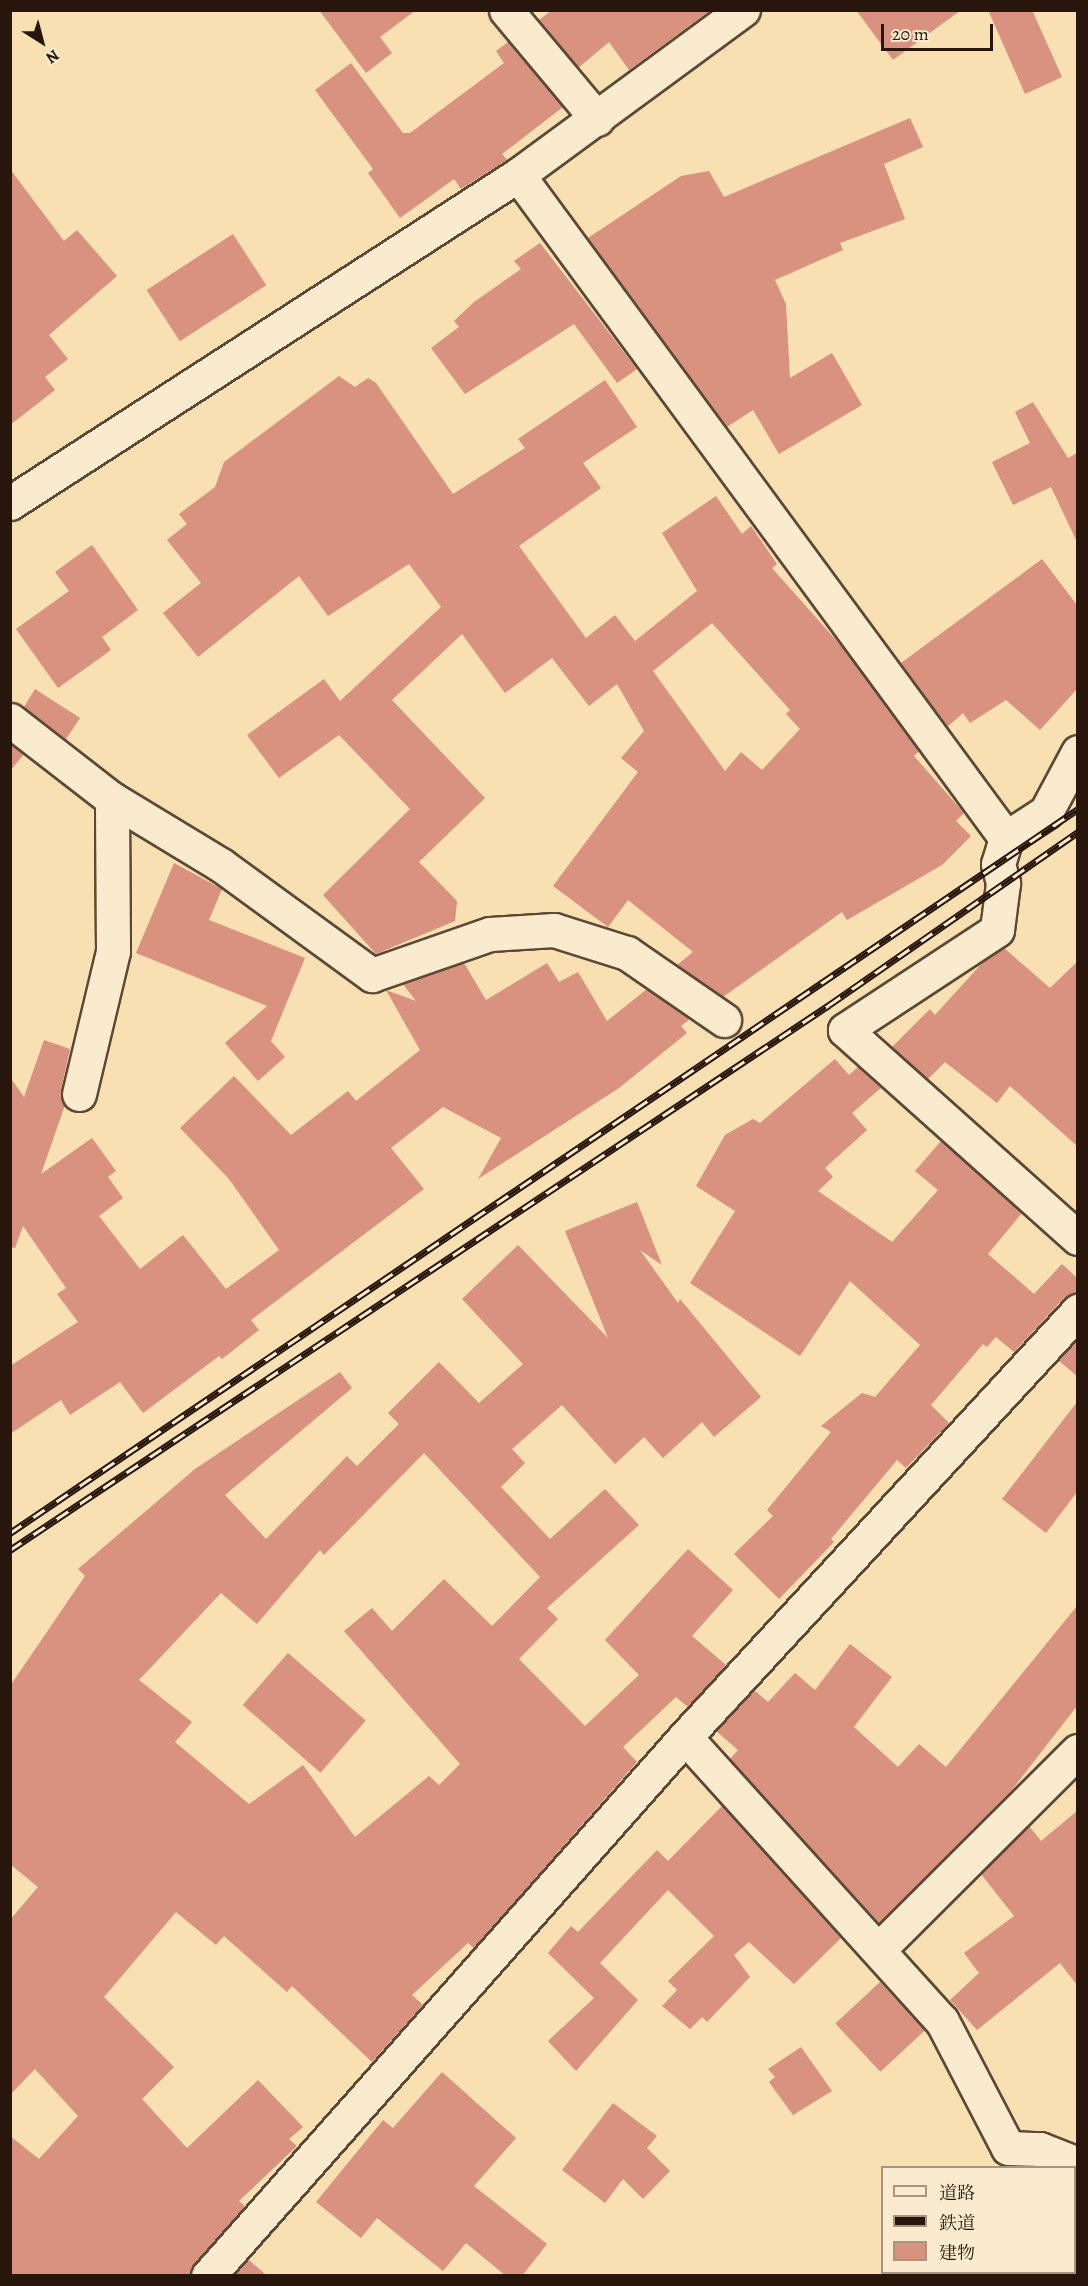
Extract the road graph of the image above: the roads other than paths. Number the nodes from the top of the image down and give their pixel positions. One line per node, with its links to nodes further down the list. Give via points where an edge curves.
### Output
1 (506, 10): 3 (street)
2 (743, 10): 3 (street)
3 (597, 119): 4 (street)
4 (518, 175): 5 (street); 9 (street)
5 (10, 503)
6 (10, 720): 8 (street)
7 (1077, 752): 9 (street, via 1046,812)
8 (112, 799): 10 (street, via 231,871 372,975 489,934 554,930 627,953); 11 (street, via 114,951)
9 (1006, 838): 12 (street, via 998,864 1004,883 997,930 845,1030)
10 (724, 1020)
11 (79, 1094)
12 (1077, 1238)
13 (1077, 1311): 14 (street)
14 (685, 1737): 16 (street); 18 (street)
15 (1077, 1751): 16 (street)
16 (880, 1948): 17 (street, via 942,2021 1008,2148 1040,2149)
17 (1077, 2164)
18 (208, 2276)

